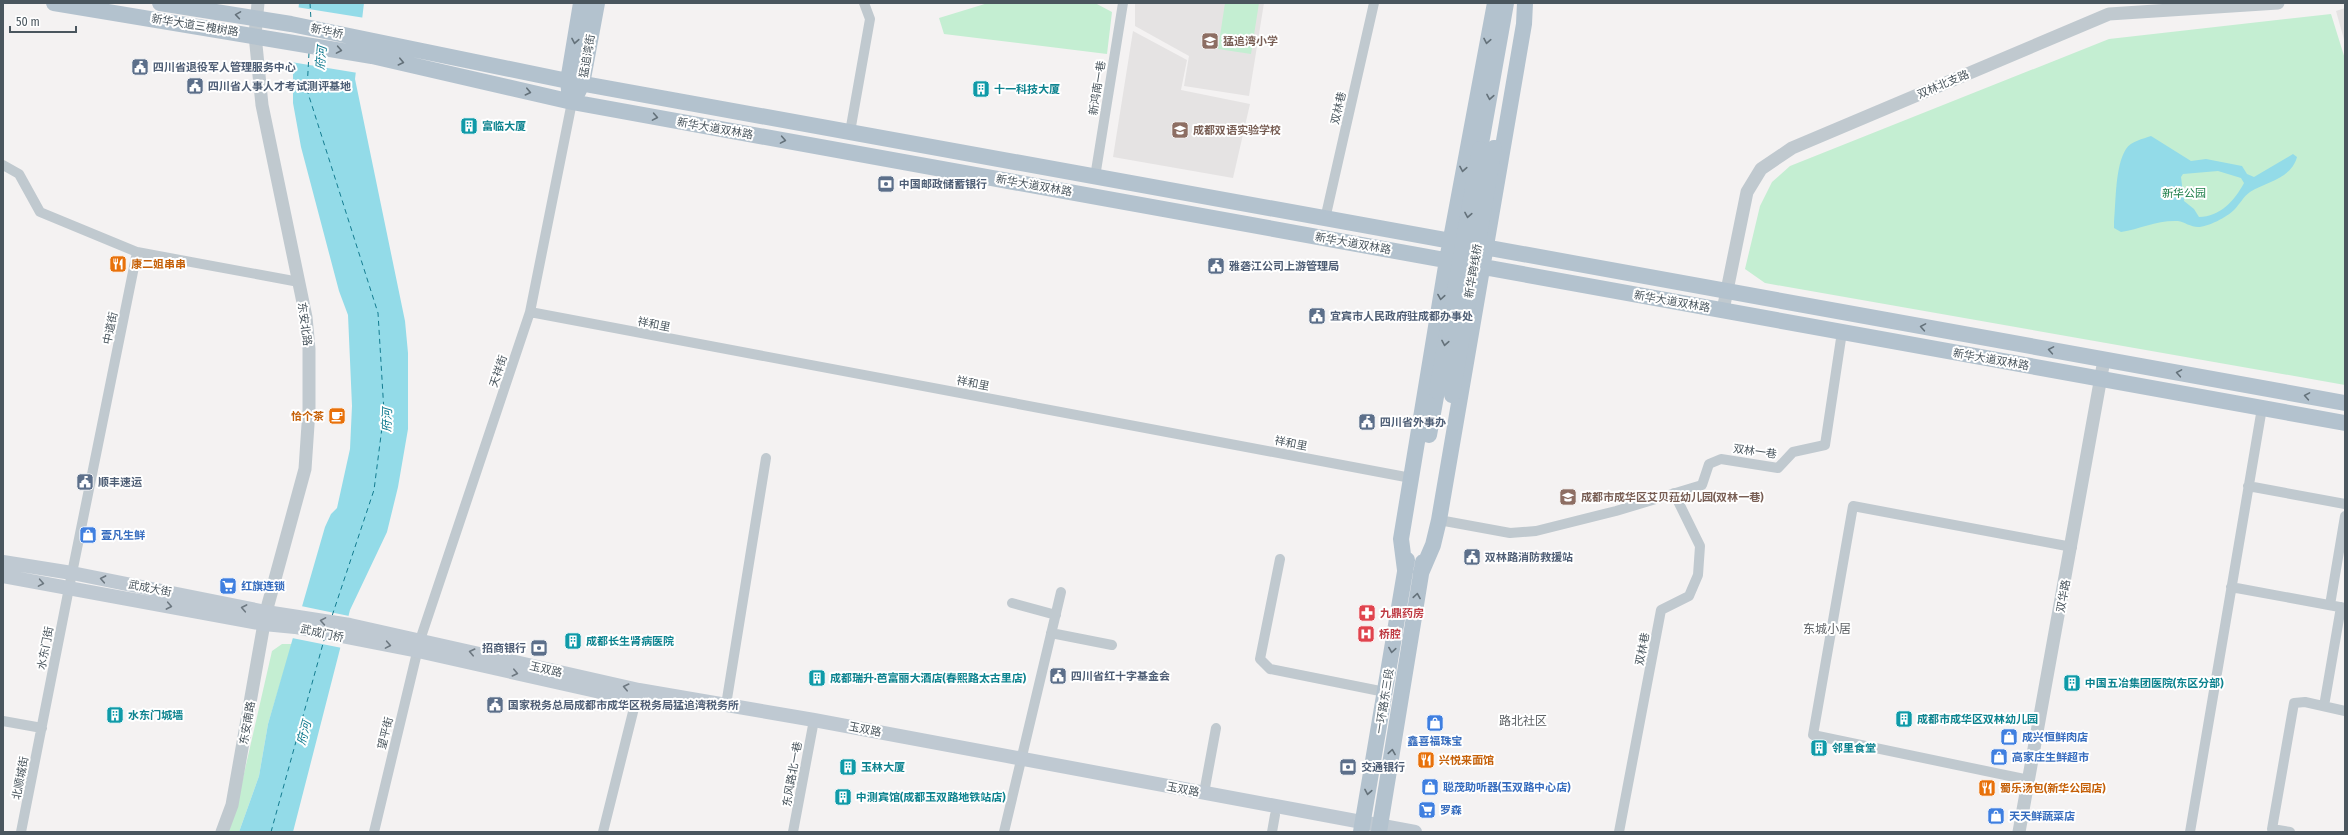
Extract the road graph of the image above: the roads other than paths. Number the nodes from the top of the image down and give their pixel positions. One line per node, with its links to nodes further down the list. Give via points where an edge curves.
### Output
1 (54, 3): 16 (main road, 新华大道三槐树路)
2 (160, 3): 14 (main road, 新华大道三槐树路, one-way to 2)
3 (581, 3): 19 (main road, 猛追湾街, one-way to 19)
4 (597, 3): 19 (main road, 猛追湾街)
5 (864, 3): 21 (street, via 870,19)
6 (1123, 3): 24 (street, 新鸿南一巷)
7 (1374, 3): 25 (street, 双林巷)
8 (1495, 3): 26 (main road, one-way to 26)
9 (1506, 3): 22 (main road, one-way to 22)
10 (1519, 3): 22 (main road)
11 (1525, 3): 27 (main road, via 1524,24)
12 (2274, 4): 13 (street, 双林北支路)
13 (2108, 9): 32 (street, 双林北支路, via 1792,148 1761,169 1747,192)
14 (257, 10): 15 (main road, 新华大道三槐树路); 16 (street, 东安北路)
15 (291, 24): 18 (main road, 新华桥)
16 (255, 35): 17 (main road, 新华大道三槐树路); 31 (street, 东安北路, via 262,105)
17 (288, 41): 18 (main road, 新华桥, one-way to 18)
18 (363, 47): 19 (main road, 新华大道双林路); 20 (main road, 新华大道双林路, one-way to 20)
19 (575, 83): 20 (main road, 猛追湾街); 21 (main road, 新华大道双林路)
20 (572, 102): 29 (main road, 新华大道双林路, one-way to 29); 34 (street, 天祥街)
21 (850, 132): 24 (main road, 新华大道双林路)
22 (1487, 149): 38 (main road, 新华跨线桥, bridge)
23 (3, 165): 28 (street, via 19,174 40,212)
24 (1095, 177): 25 (main road, 新华大道双林路)
25 (1325, 219): 26 (main road, 新华大道双林路)
26 (1451, 241): 27 (main road, 新华大道双林路); 29 (main road)
27 (1486, 248): 30 (main road); 32 (main road, 新华大道双林路)
28 (137, 252): 31 (street); 53 (street, 中道街)
29 (1447, 260): 30 (main road, 新华大道双林路); 43 (main road, one-way to 43)
30 (1483, 267): 33 (main road, 新华大道双林路); 48 (main road)
31 (299, 282): 63 (street, 东安北路, via 309,349 309,410 305,469)
32 (1727, 291): 33 (street, 双林北支路); 36 (main road, 新华大道双林路, one-way to 32)
33 (1724, 310): 35 (main road, 新华大道双林路)
34 (530, 312): 43 (street, 祥和里); 68 (street, 天祥街)
35 (1842, 332): 37 (main road, 新华大道双林路); 45 (street, 双林一巷, via 1825,445 1793,452 1778,468 1721,458 1709,464 1702,485)
36 (2104, 360): 37 (street, 双华路); 39 (main road, 新华大道双林路, one-way to 36)
37 (2101, 379): 40 (main road, 新华大道双林路); 49 (street, 双华路)
38 (1444, 393): 52 (main road, 一环路东三段); 54 (main road)
39 (2345, 403)
40 (2262, 408): 41 (main road, 新华大道双林路); 44 (street)
41 (2345, 423)
42 (766, 458): 71 (street)
43 (1411, 478): 52 (main road, via 1401,539)
44 (2248, 486): 46 (street); 56 (street)
45 (1674, 493): 48 (street, 双林一巷, via 1536,531 1510,532); 91 (street, 双林巷, via 1700,546 1698,575 1688,596 1661,610)
46 (2345, 504)
47 (2345, 516): 60 (street)
48 (1439, 520): 54 (main road, via 1433,545)
49 (2072, 547): 79 (street, 双华路); 79 (street, via 1853,506 1813,735)
50 (1280, 559): 69 (street, via 1260,659 1270,669)
51 (3, 562): 53 (main road, 武成大街)
52 (1405, 570): 69 (main road, 一环路东三段, one-way to 69)
53 (72, 572): 57 (street, 水东门街); 63 (main road, 武成大街, one-way to 53)
54 (1421, 573): 82 (main road, 一环路东三段, one-way to 54)
55 (3, 576): 57 (main road, 武成大街, one-way to 57)
56 (2231, 587): 60 (street); 93 (street)
57 (69, 588): 63 (main road, 武成大街, one-way to 63); 76 (street, 水东门街)
58 (1061, 592): 62 (street)
59 (1012, 603): 62 (street)
60 (2330, 605): 61 (street)
61 (2343, 608): 72 (street)
62 (1056, 615): 66 (street)
63 (265, 618): 64 (main road, 武成大街); 84 (street, 东安南路, via 232,804)
64 (296, 622): 65 (main road, 武成门桥)
65 (350, 632): 68 (main road, 玉双路)
66 (1051, 633): 67 (street); 78 (street)
67 (1112, 645)
68 (419, 646): 70 (main road, 玉双路, one-way to 70); 71 (main road, 玉双路, one-way to 68); 85 (street, 望平街)
69 (1385, 692): 82 (main road, 一环路东三段, one-way to 82)
70 (636, 700): 75 (main road, 玉双路); 86 (street)
71 (726, 705): 75 (main road, 玉双路)
72 (2324, 706): 73 (street); 94 (street, via 2305,702 2294,703 2272,828)
73 (2345, 711)
74 (3, 721): 76 (street)
75 (813, 724): 78 (main road, 玉双路); 87 (street, 东风路北一巷)
76 (42, 728): 83 (street, 北顺城街)
77 (1216, 728): 80 (street)
78 (1019, 763): 80 (main road, 玉双路); 81 (main road, 玉双路); 88 (street)
79 (2029, 780): 92 (street, 双华路)
80 (1204, 793): 82 (main road, 玉双路)
81 (1275, 815): 82 (main road, 玉双路); 89 (street)
82 (1368, 829): 90 (main road)
83 (22, 832)
84 (222, 832)
85 (374, 832)
86 (603, 832)
87 (793, 832)
88 (1004, 832)
89 (1272, 832)
90 (1415, 832)
91 (1619, 832)
92 (2019, 832)
93 (2190, 832)
94 (2290, 832)

